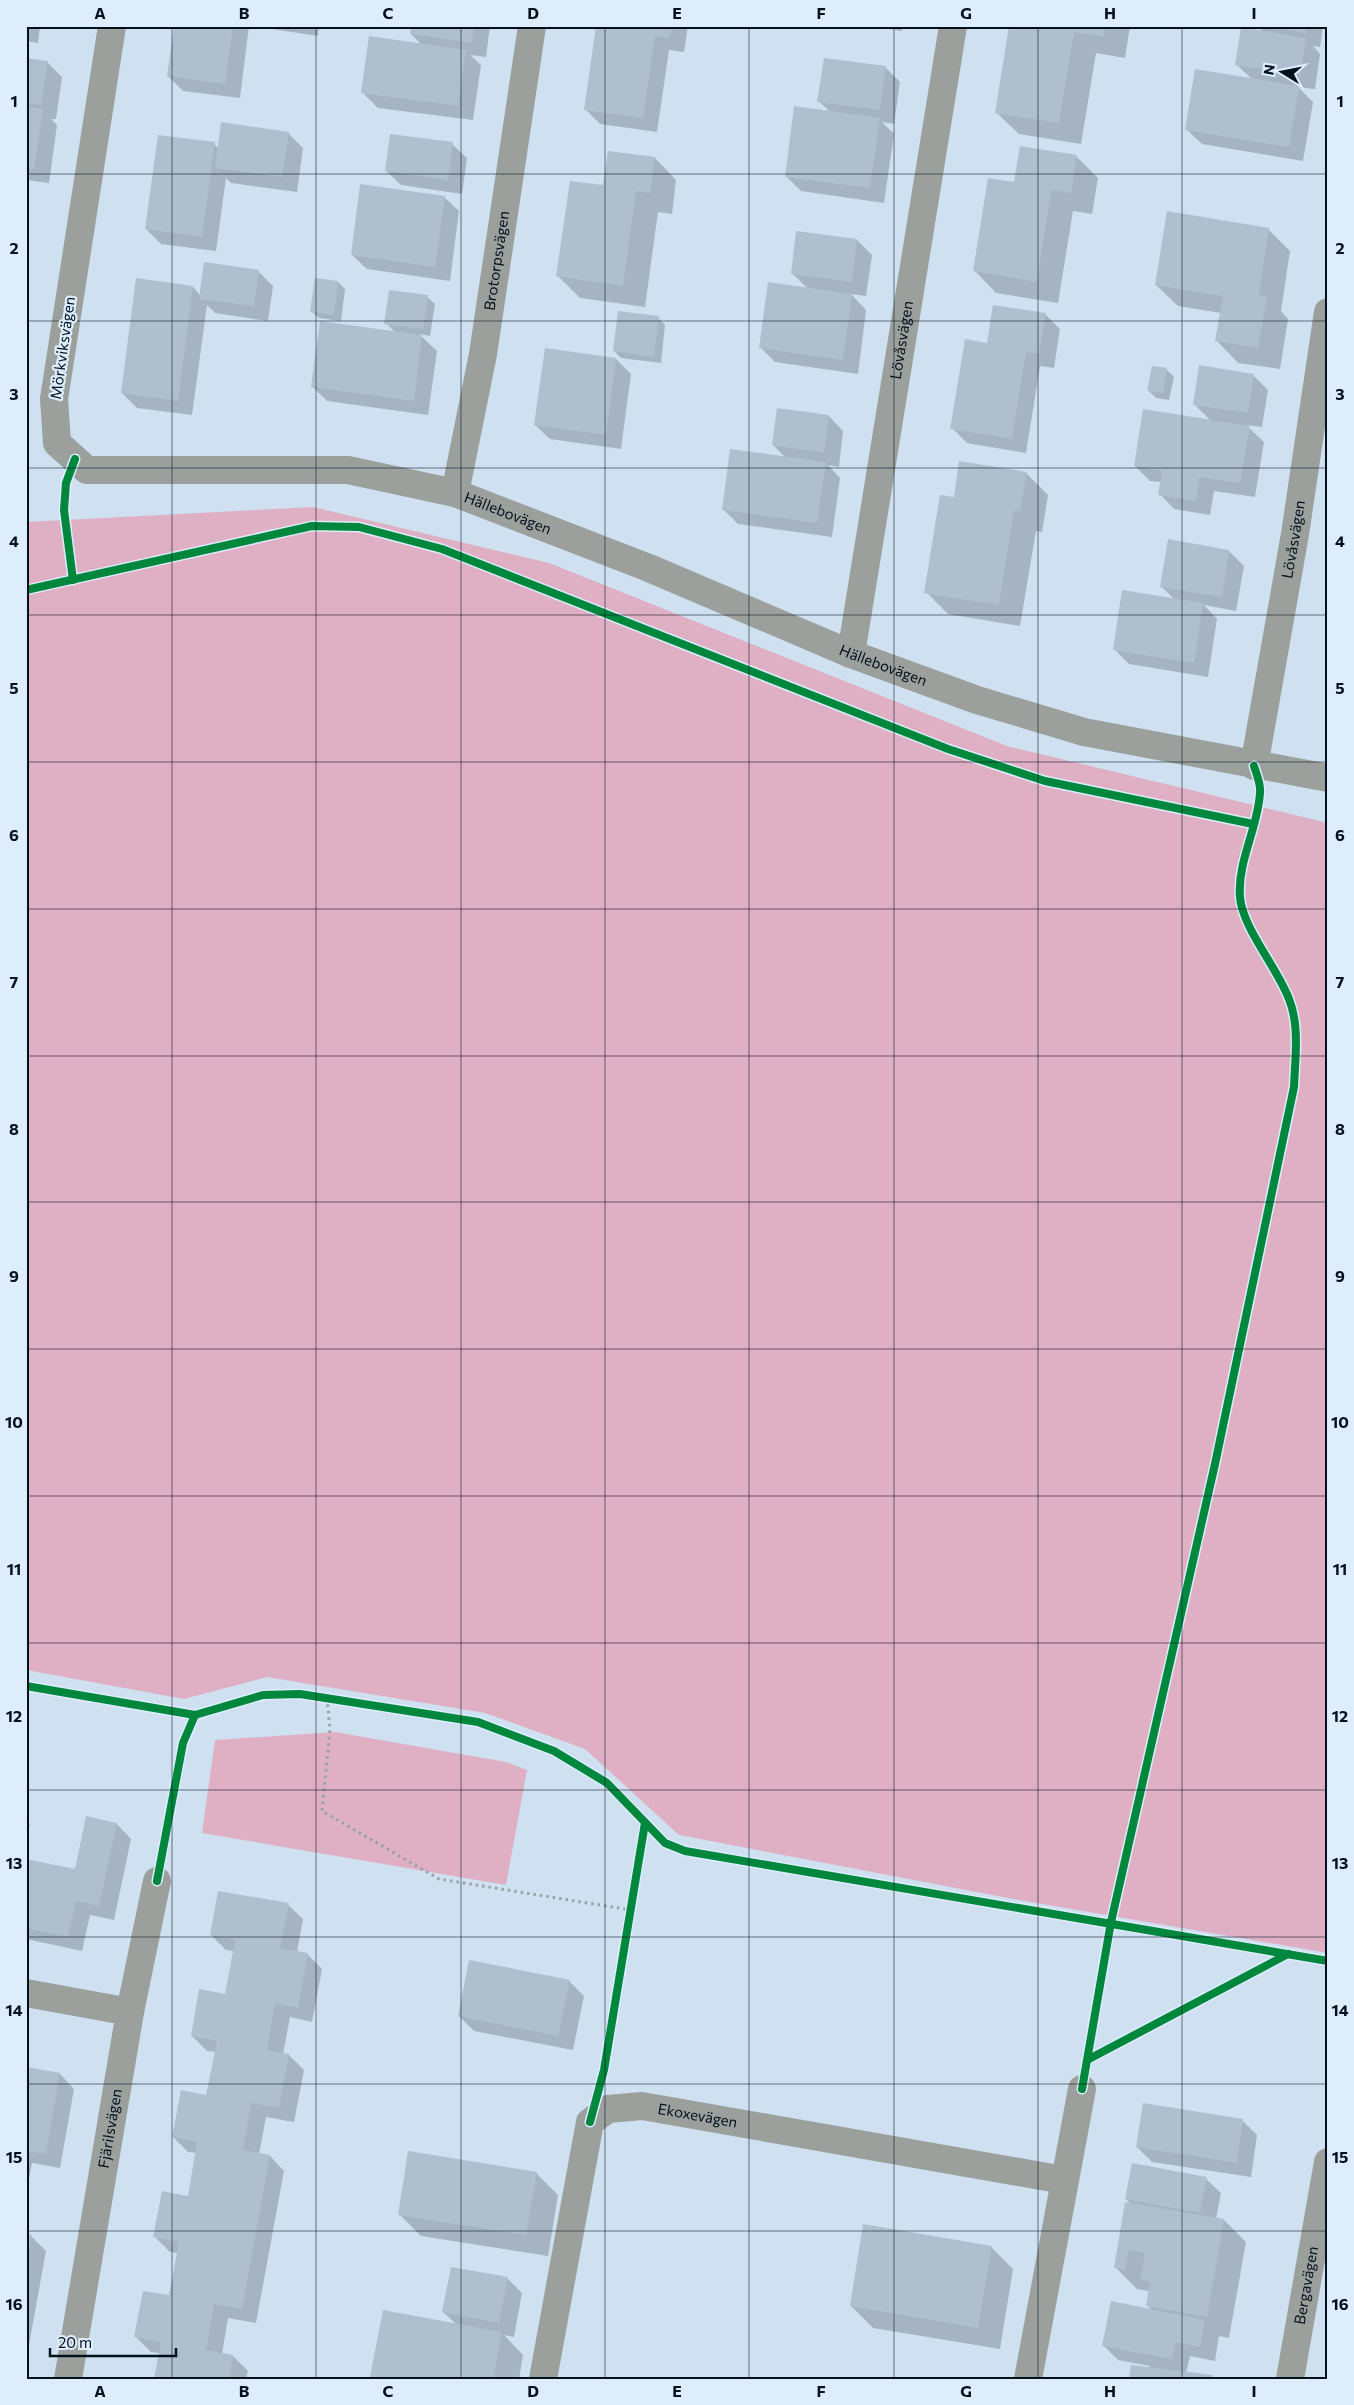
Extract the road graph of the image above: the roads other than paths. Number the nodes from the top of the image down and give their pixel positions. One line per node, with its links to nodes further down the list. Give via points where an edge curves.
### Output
1 (112, 26): 5 (street, Mörkviksvägen, via 54,399 57,443 87,470 348,470)
2 (532, 26): 5 (street, Brotorpsvägen, via 483,354)
3 (953, 26): 6 (street, Lövåsvägen)
4 (1328, 312): 7 (street, Lövåsvägen, via 1295,534)
5 (455, 493): 6 (street, Hällebovägen, via 649,568)
6 (851, 654): 7 (street, Hällebovägen, via 977,700 1084,732)
7 (1254, 766): 8 (street, Hällebovägen)
8 (1328, 778)
9 (157, 1881): 11 (street, Fjärilsvägen)
10 (26, 1993): 11 (street)
11 (130, 2012): 15 (street, Fjärilsvägen)
12 (1082, 2089): 14 (street)
13 (1328, 2162): 18 (street, Bergavägen)
14 (1064, 2180): 16 (street, Ekoxevägen, via 642,2106 608,2109 590,2122); 17 (street)
15 (68, 2379)
16 (543, 2379)
17 (1028, 2379)
18 (1290, 2379)

